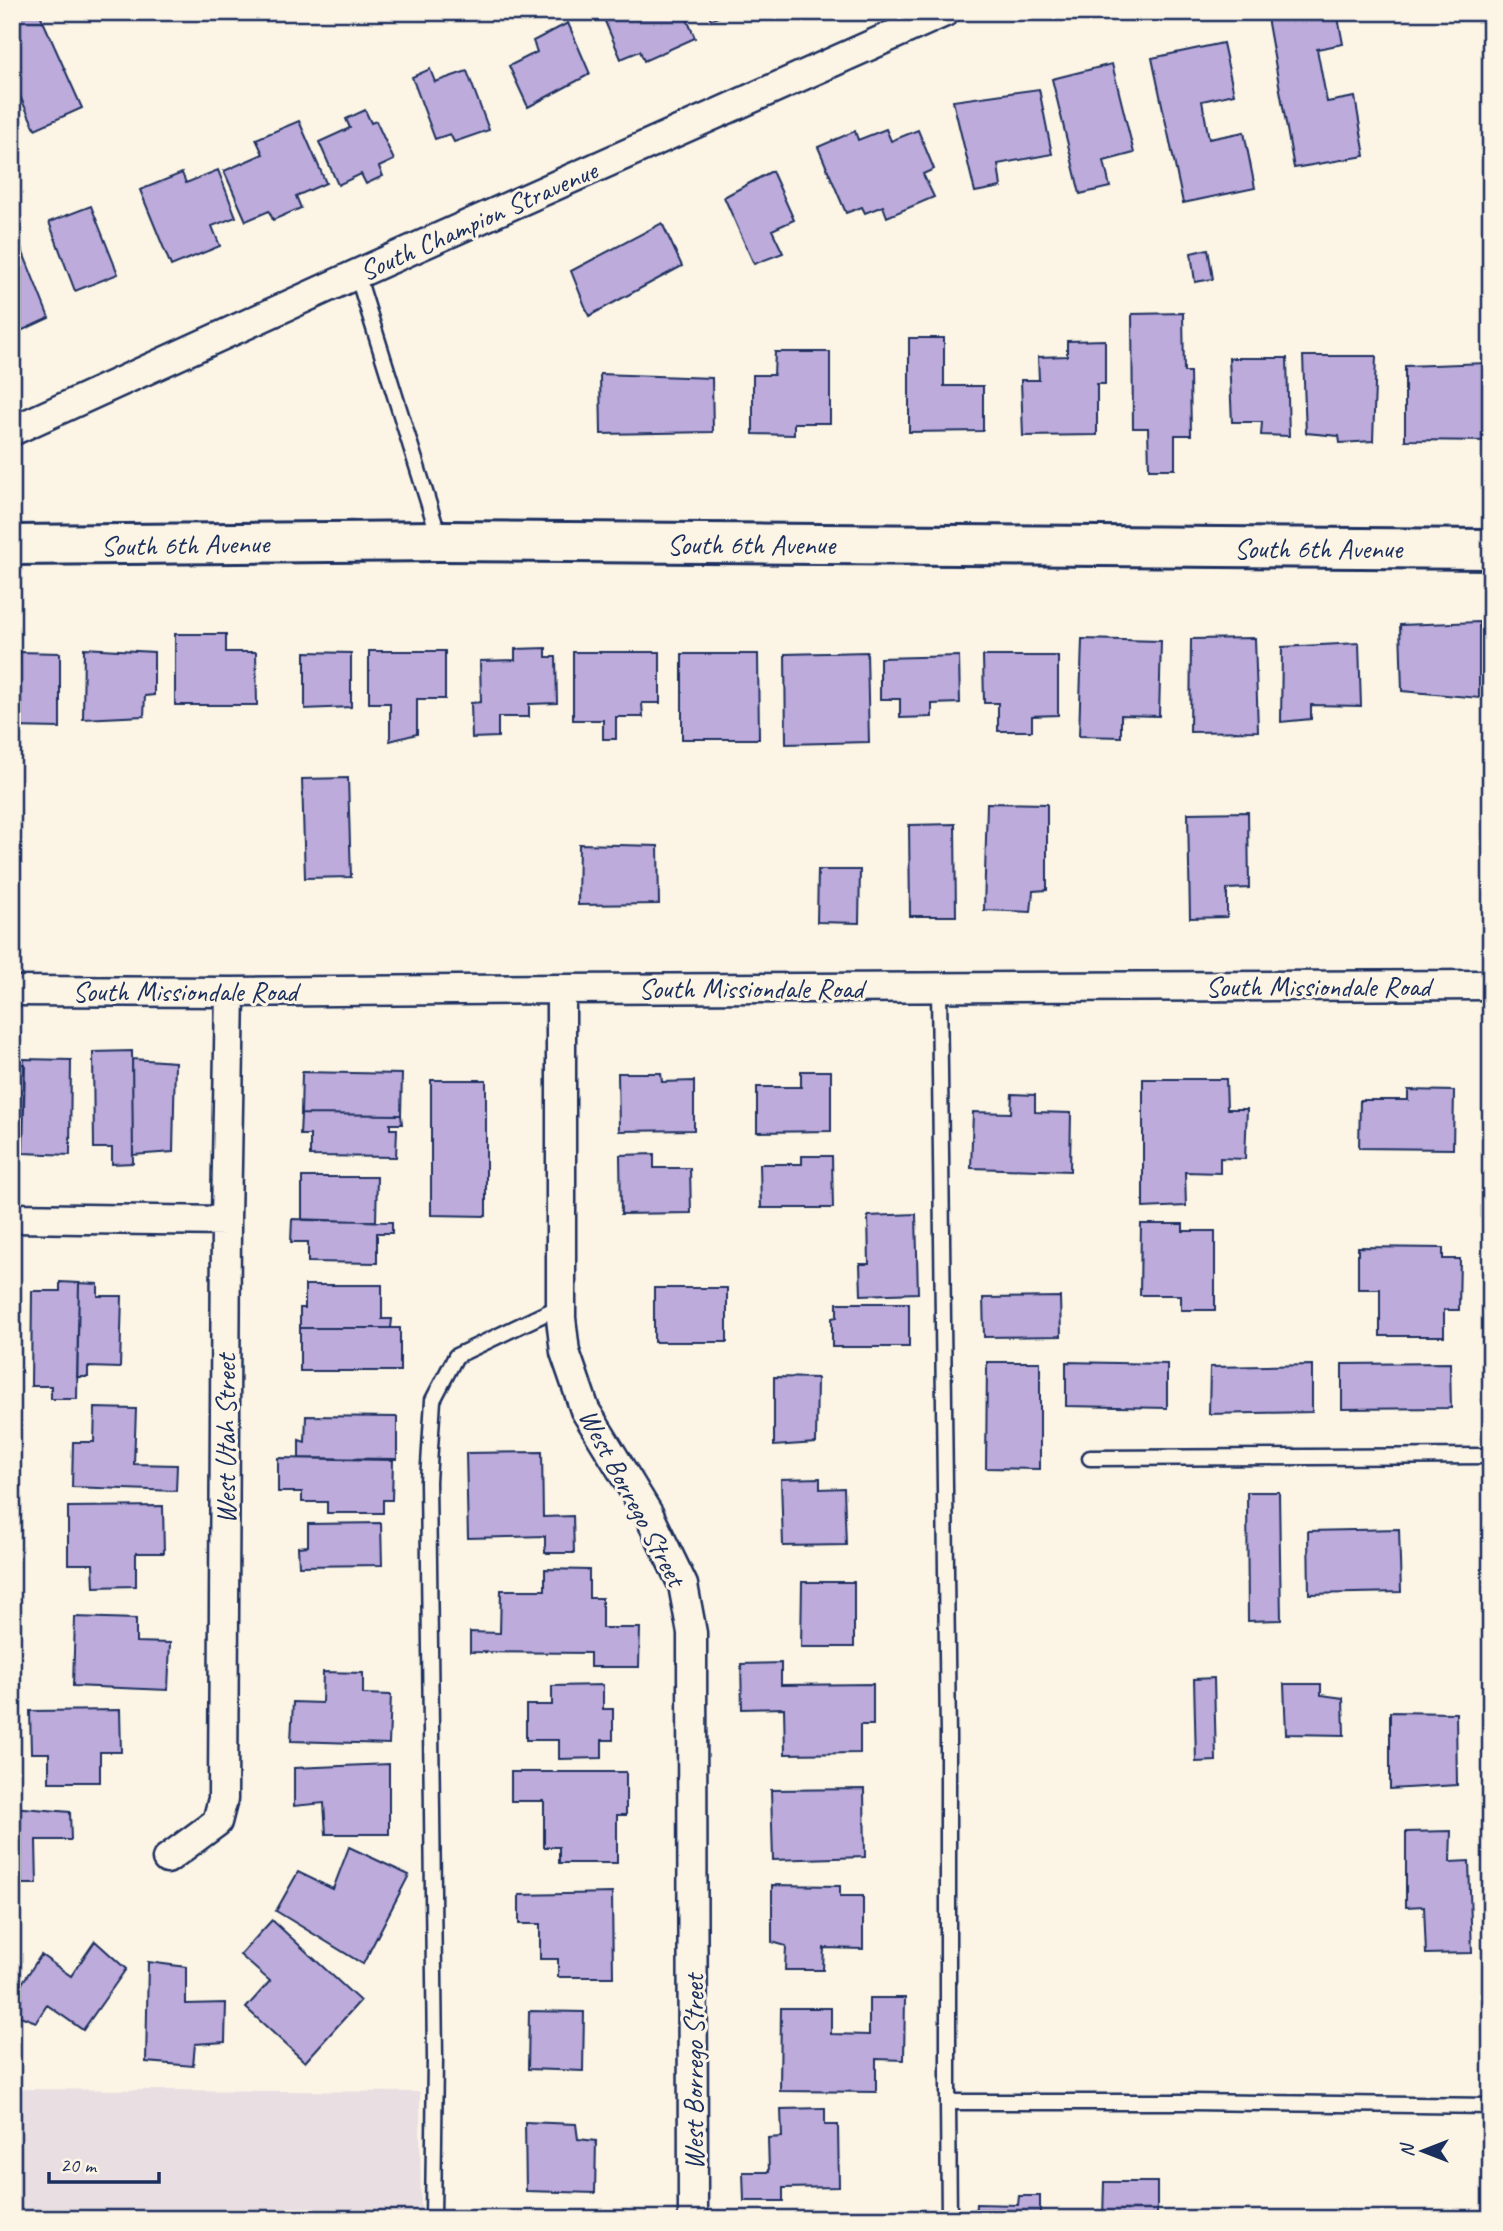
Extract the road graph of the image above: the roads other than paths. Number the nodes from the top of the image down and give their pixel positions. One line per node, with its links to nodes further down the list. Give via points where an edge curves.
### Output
1 (945, 12): 2 (street, South Champion Stravenue)
2 (357, 274): 3 (street, South Champion Stravenue); 4 (lane)
3 (12, 431)
4 (441, 541): 5 (street, South 6th Avenue); 6 (street, South 6th Avenue)
5 (12, 545)
6 (1491, 549)
7 (1491, 985): 8 (street, South Missiondale Road)
8 (939, 988): 9 (street, South Missiondale Road); 18 (lane)
9 (561, 989): 11 (street, South Missiondale Road); 14 (street, West Borrego Street)
10 (12, 990): 11 (street, South Missiondale Road)
11 (230, 992): 13 (street, West Utah Street)
12 (12, 1218): 13 (street)
13 (226, 1221): 17 (street, West Utah Street, via 223,1799 217,1822)
14 (561, 1306): 20 (lane, via 456,1356 433,1400 428,1481); 21 (street, West Borrego Street, via 565,1352 585,1410 649,1515 684,1585 692,1633)
15 (1491, 1456): 16 (lane)
16 (1090, 1458)
17 (167, 1859)
18 (948, 2102): 19 (lane); 22 (lane)
19 (1491, 2106)
20 (433, 2219)
21 (693, 2219)
22 (949, 2219)

